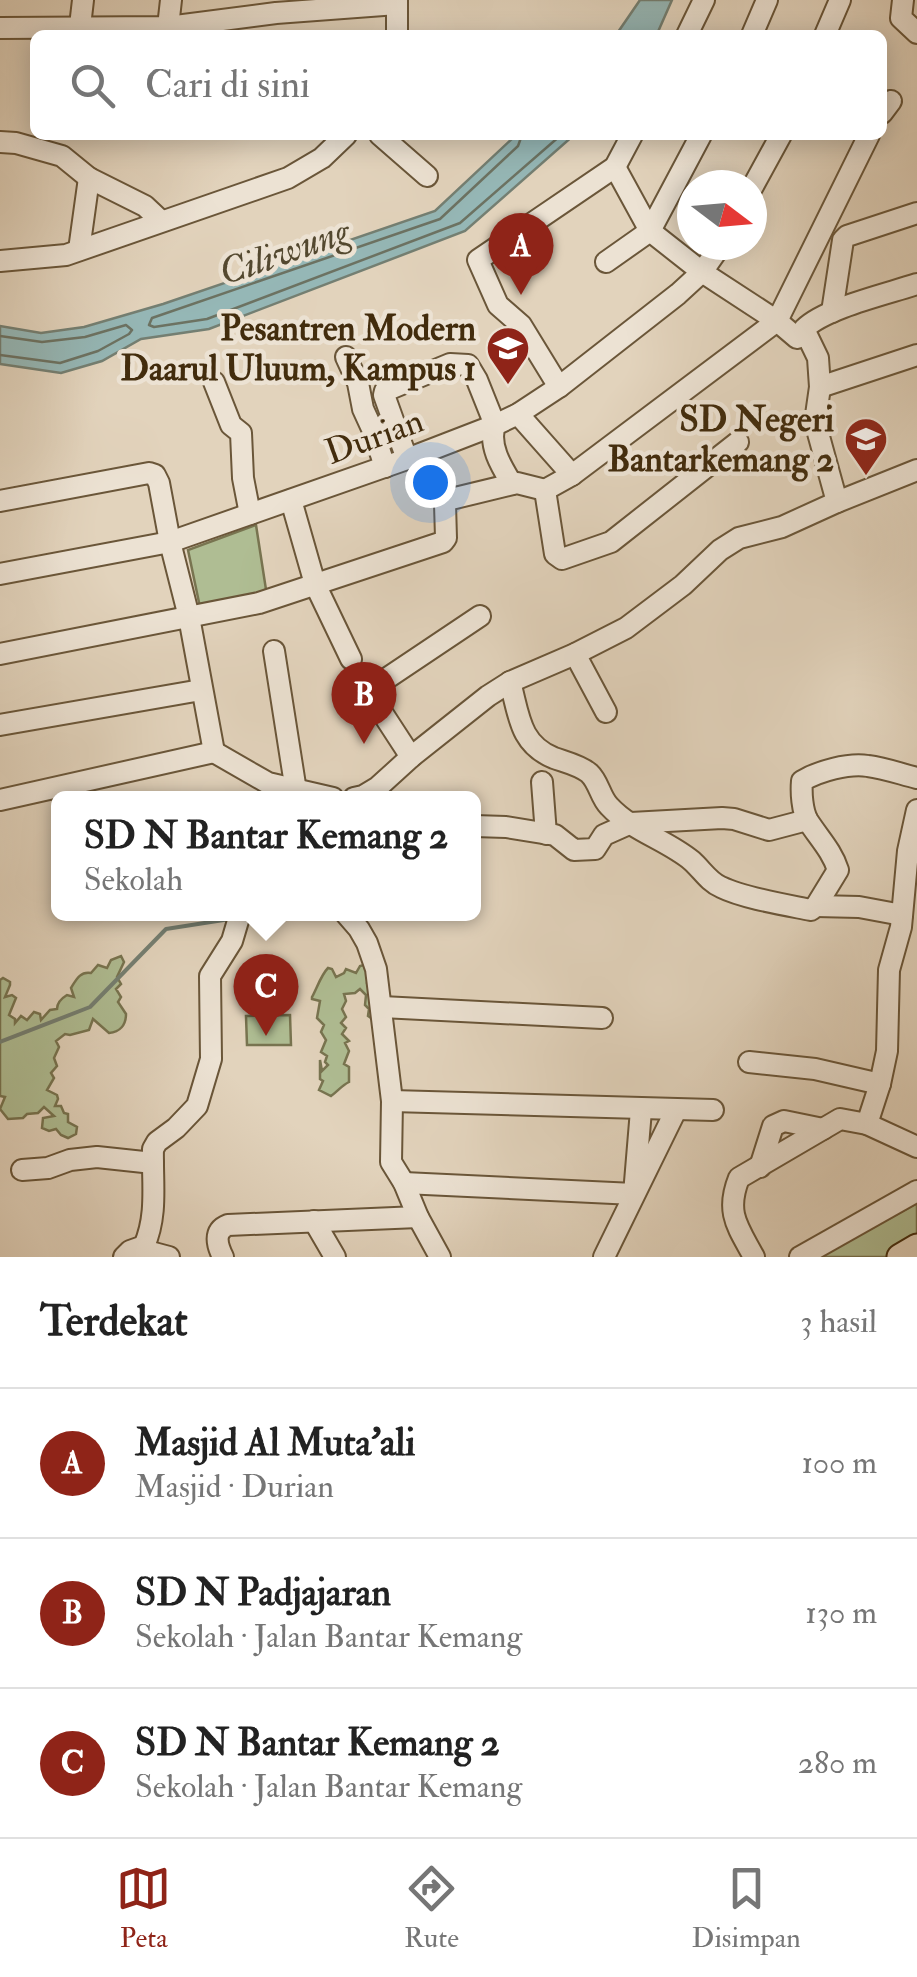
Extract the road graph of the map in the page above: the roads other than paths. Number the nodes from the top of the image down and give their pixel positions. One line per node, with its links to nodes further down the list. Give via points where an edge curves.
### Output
1 (83, 0): 9 (street)
2 (171, 0): 10 (street)
3 (704, 0): 13 (street)
4 (766, 0): 14 (street)
5 (903, 0): 16 (street, via 901,18)
6 (397, 2): 8 (street); 12 (street)
7 (833, 2): 15 (street)
8 (275, 6): 10 (street)
9 (80, 26): 10 (street); 11 (street)
10 (168, 27)
11 (0, 28)
12 (397, 30)
13 (689, 30)
14 (754, 30)
15 (827, 30)
16 (917, 32)
17 (341, 140): 29 (street, via 288,178)
18 (386, 140): 26 (street)
19 (629, 140): 24 (street)
20 (698, 140): 30 (street)
21 (778, 140): 25 (street)
22 (867, 140): 38 (street)
23 (0, 142): 27 (street, via 62,156)
24 (615, 167): 30 (street); 43 (street, via 478,260 498,305 521,326)
25 (762, 170)
26 (427, 176)
27 (89, 178): 29 (street, via 146,206); 31 (street)
28 (917, 213): 37 (street, via 843,240)
29 (161, 222): 31 (street)
30 (650, 232): 34 (street); 35 (street)
31 (79, 250): 33 (street)
32 (711, 260): 35 (street, Durian)
33 (0, 261)
34 (606, 262)
35 (702, 272): 38 (street); 43 (street, Durian)
36 (917, 284): 37 (street)
37 (832, 312): 44 (street, via 804,329 818,358)
38 (776, 320): 39 (street); 51 (street)
39 (797, 338)
40 (917, 355): 44 (street)
41 (346, 356): 49 (street)
42 (214, 382): 57 (street, via 231,425 241,432)
43 (558, 387): 45 (street, Durian)
44 (820, 388): 56 (street, via 815,422)
45 (518, 414): 46 (street, Durian); 51 (street)
46 (496, 425): 48 (street, Durian); 48 (street, via 471,367 431,370 384,392); 52 (street, via 491,437)
47 (738, 442): 53 (street, via 611,542 562,559 555,554)
48 (407, 460): 49 (street, Durian)
49 (385, 467): 54 (street, Durian)
50 (917, 470): 56 (street)
51 (572, 474): 53 (street)
52 (512, 484): 53 (street); 60 (street, via 446,501 443,542)
53 (545, 490)
54 (291, 500): 57 (street, Durian); 60 (street)
55 (0, 501): 58 (street, via 149,473 159,483)
56 (837, 502): 65 (street, via 782,528 739,538 626,628)
57 (250, 514): 58 (street, Durian)
58 (170, 542): 59 (street, Durian); 62 (street)
59 (0, 574)
60 (315, 584): 62 (street); 66 (street)
61 (480, 616): 72 (street, via 368,691)
62 (188, 617): 64 (street); 68 (street)
63 (274, 651): 76 (street)
64 (0, 654)
65 (575, 654): 67 (street); 69 (street)
66 (351, 659)
67 (510, 682): 72 (street); 81 (street, via 530,743 588,772 606,804)
68 (201, 690): 70 (street); 71 (street)
69 (606, 712)
70 (0, 725)
71 (214, 752): 75 (street); 78 (street)
72 (411, 757): 77 (street)
73 (917, 778): 80 (street, via 864,765 813,775 801,783)
74 (542, 782): 83 (street)
75 (269, 791): 76 (street)
76 (296, 791)
77 (370, 791)
78 (0, 800)
79 (917, 810): 85 (street)
80 (807, 820): 81 (street, via 769,830 722,818); 84 (street, via 838,870)
81 (631, 823): 83 (street, via 604,835 592,850 574,850); 84 (street, via 722,888 778,904)
82 (481, 826): 83 (street)
83 (546, 834)
84 (816, 906): 85 (street)
85 (902, 916): 91 (street, via 889,970 889,1036)
86 (238, 921): 98 (street, via 210,976 211,1058 197,1106 157,1142)
87 (352, 921): 88 (street, via 372,956)
88 (382, 1007): 89 (street); 92 (street)
89 (602, 1018)
90 (749, 1062): 91 (street)
91 (880, 1084): 96 (street)
92 (392, 1101): 93 (street); 100 (street, via 392,1162)
93 (640, 1110): 94 (street); 102 (street)
94 (676, 1110): 95 (street); 102 (street)
95 (713, 1110)
96 (867, 1124): 97 (street); 112 (street, via 840,1120 740,1178 732,1210)
97 (917, 1147)
98 (153, 1163): 99 (street, via 97,1158); 106 (street, via 150,1227 146,1242)
99 (22, 1170)
100 (404, 1182): 102 (street); 103 (street)
101 (917, 1191): 113 (street)
102 (634, 1194): 111 (street)
103 (418, 1217): 104 (street); 110 (street)
104 (314, 1221): 108 (street, via 228,1224 217,1240); 109 (street)
105 (917, 1247): 114 (main road)
106 (132, 1253): 107 (street)
107 (168, 1257)
108 (222, 1257)
109 (335, 1257)
110 (440, 1257)
111 (604, 1257)
112 (754, 1257)
113 (800, 1257)
114 (900, 1257)

